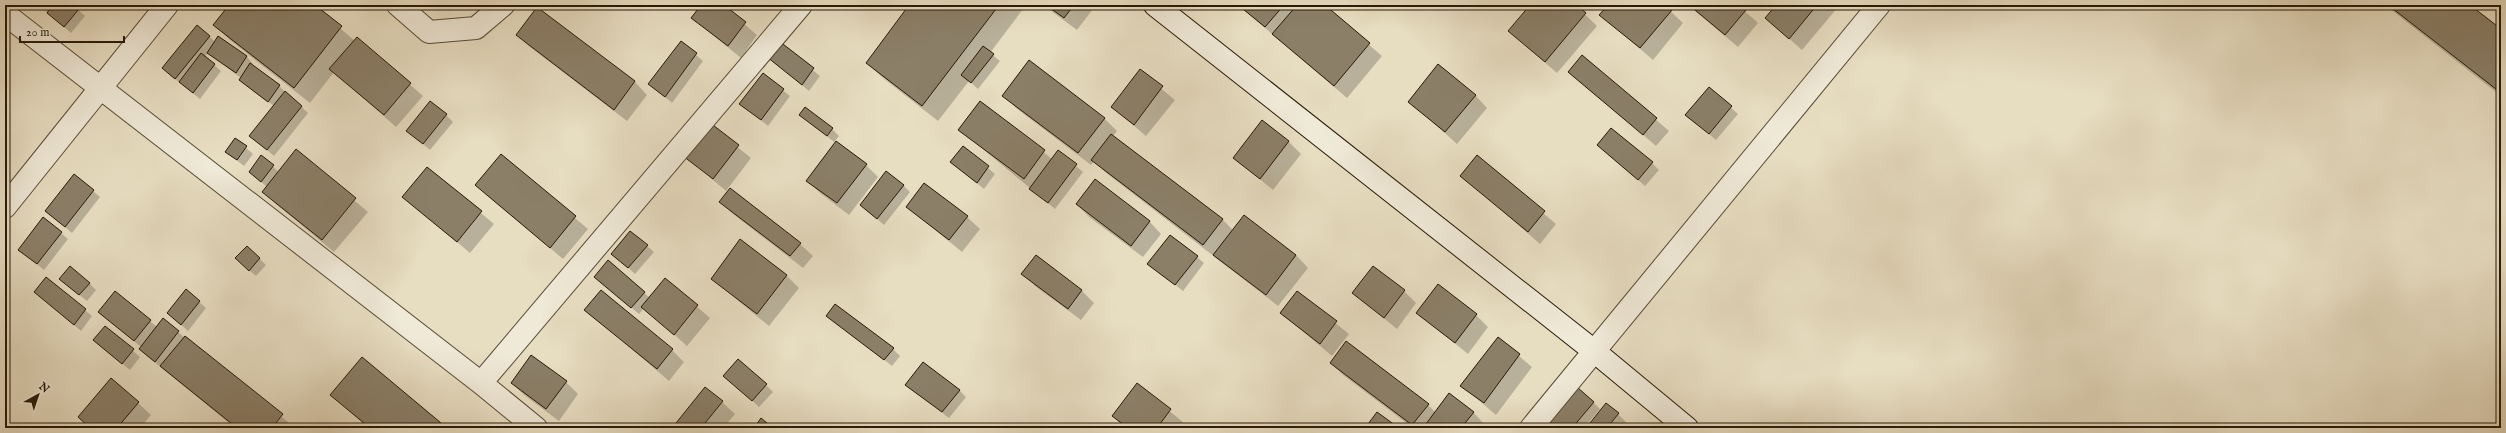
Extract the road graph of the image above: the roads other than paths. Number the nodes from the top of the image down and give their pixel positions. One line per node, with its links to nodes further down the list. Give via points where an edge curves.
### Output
1 (167, 5): 8 (street)
2 (398, 5): 3 (street, via 429,32 476,28)
3 (504, 5)
4 (802, 5): 11 (street)
5 (1155, 5): 10 (street)
6 (1878, 5): 10 (street)
7 (5, 14): 8 (street)
8 (99, 89): 9 (street); 11 (street)
9 (5, 207)
10 (1594, 351): 13 (street); 14 (street)
11 (481, 383): 12 (street)
12 (526, 425)
13 (1531, 428)
14 (1687, 428)

